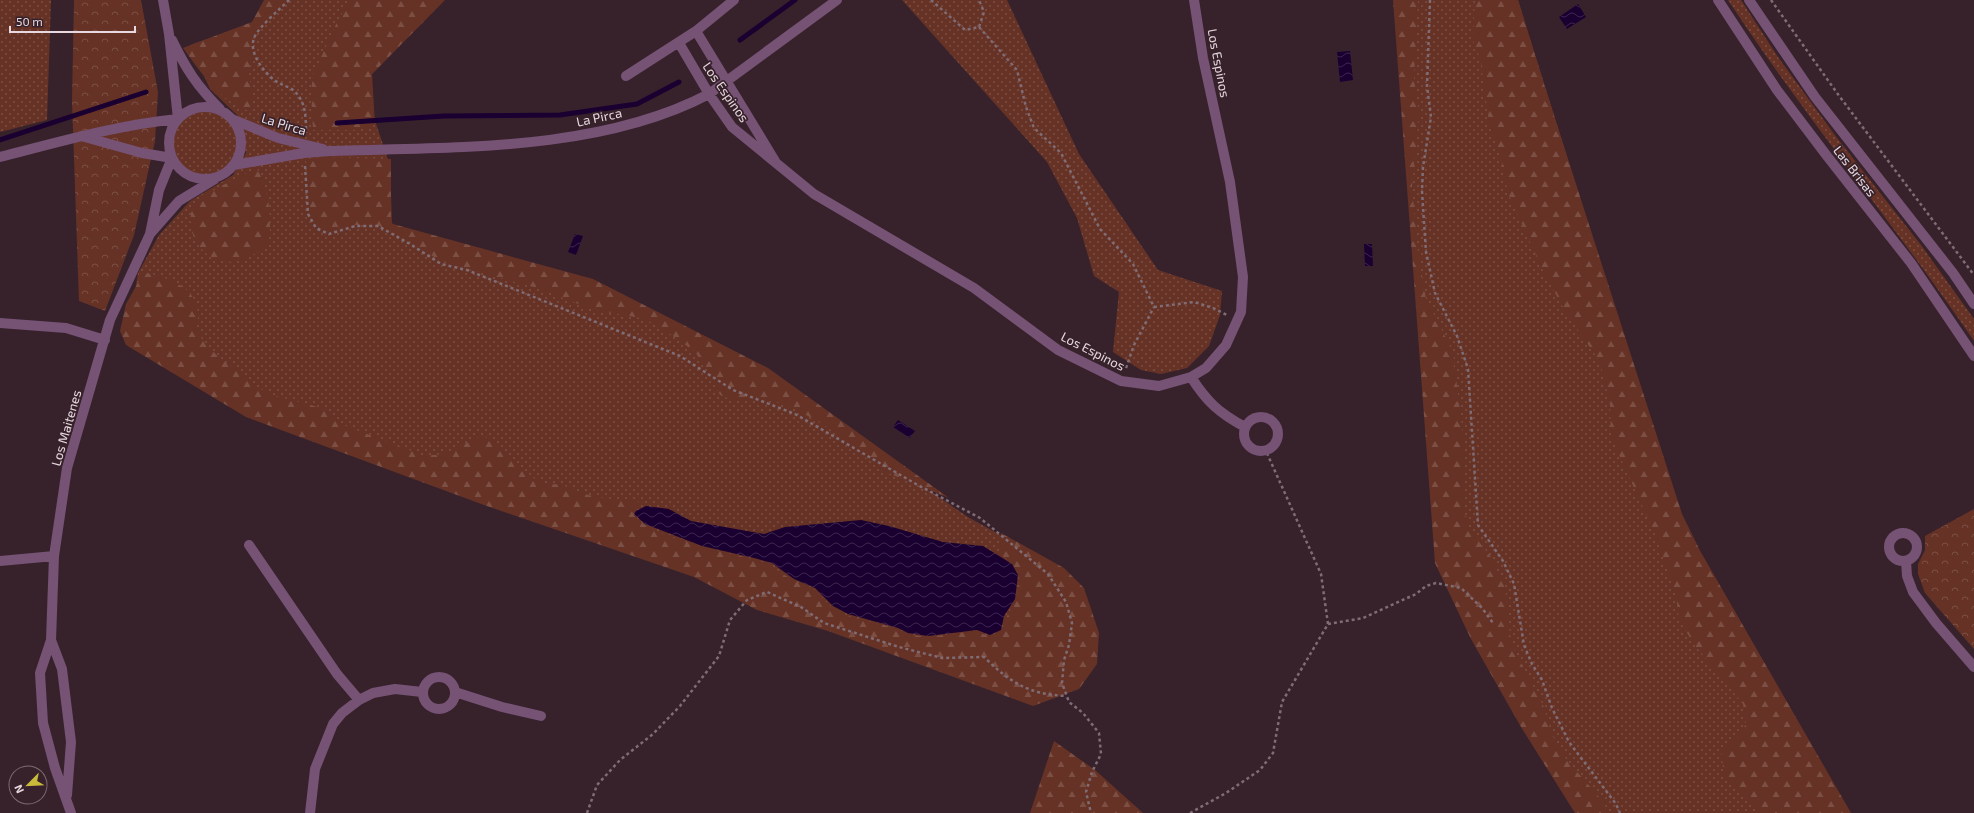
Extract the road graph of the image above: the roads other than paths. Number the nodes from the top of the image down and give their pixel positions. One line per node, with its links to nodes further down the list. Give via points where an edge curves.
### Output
1 (164, 0): 8 (street)
2 (734, 0): 7 (street)
3 (837, 0): 11 (street, La Pirca)
4 (1194, 0): 28 (street, Los Espinos, via 1203,58 1230,182 1243,277 1241,312 1226,345 1206,368)
5 (1718, 0): 27 (street, Las Brisas, via 1777,90 1911,263)
6 (1749, 0): 24 (street, Las Brisas, via 1815,97)
7 (696, 31): 9 (street); 11 (street, Los Espinos)
8 (169, 34): 13 (street, via 200,89); 14 (street)
9 (679, 43): 10 (street); 12 (street, Los Espinos)
10 (626, 76)
11 (727, 83): 12 (street, La Pirca); 21 (street, Los Espinos)
12 (709, 94): 17 (street, La Pirca, via 687,106 615,128 523,144 330,151); 21 (street, Los Espinos, via 732,127)
13 (222, 111): 14 (street, via 211,107 198,108); 15 (street)
14 (178, 119): 16 (street, via 149,122); 19 (street, via 169,138)
15 (232, 119): 17 (street, La Pirca); 20 (street, via 239,130 241,141 240,154)
16 (81, 136): 18 (street); 19 (street, via 142,153)
17 (305, 148): 20 (street, La Pirca)
18 (0, 157)
19 (172, 158): 22 (street, via 178,167 191,176 201,179); 23 (street, Los Maitenes, via 159,190)
20 (234, 164): 22 (street)
21 (778, 166): 28 (street, Los Espinos, via 814,194 974,288 1058,350 1121,381 1159,386)
22 (216, 178): 23 (street, Los Maitenes, via 179,201)
23 (150, 234): 26 (street, Los Maitenes, via 122,290)
24 (1974, 304)
25 (0, 323): 26 (street, via 66,328)
26 (105, 340): 31 (street, Los Maitenes, via 67,468)
27 (1974, 356)
28 (1191, 377): 29 (street, via 1214,408)
29 (1246, 427): 29 (street, via 1253,419 1270,419 1275,423 1279,434 1278,440 1266,451 1260,452 1250,448 1244,438)
30 (250, 545): 38 (street, via 337,674)
31 (54, 556): 32 (street); 34 (street, Los Maitenes)
32 (0, 561)
33 (1906, 561): 35 (street, via 1907,576 1913,592)
34 (50, 640): 40 (street, Los Maitenes, via 62,669 72,742); 40 (street, Los Maitenes, via 40,673 43,723 55,768)
35 (1974, 667)
36 (422, 692): 37 (street, via 426,682 441,677 451,682); 37 (street, via 429,706 438,709 452,702); 38 (street, via 395,689 373,693)
37 (455, 692): 39 (street)
38 (359, 700): 42 (street, via 333,724 315,769)
39 (541, 716)
40 (67, 799): 41 (street, Los Maitenes)
41 (71, 813)
42 (310, 813)

